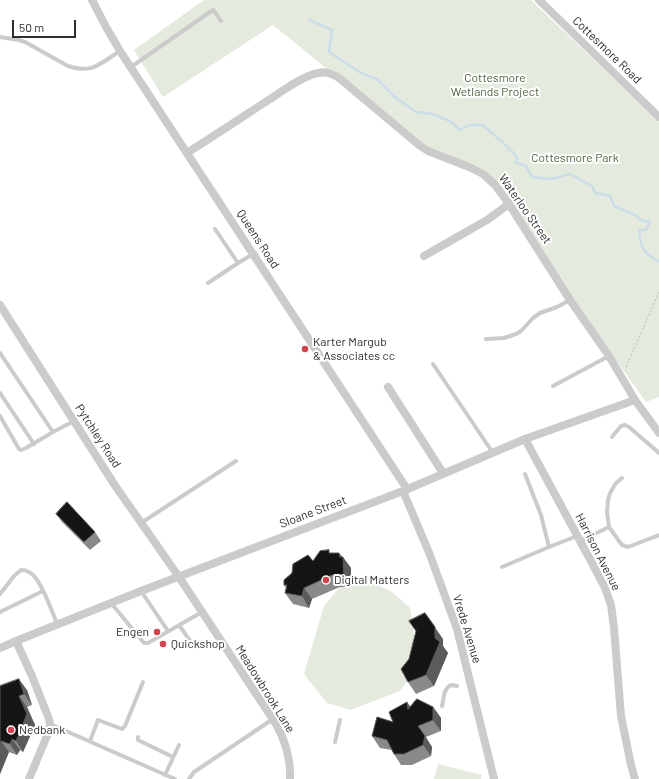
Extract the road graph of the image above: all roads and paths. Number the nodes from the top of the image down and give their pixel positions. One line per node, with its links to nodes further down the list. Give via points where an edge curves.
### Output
1 (92, 0): 5 (street, Queens Road)
2 (543, 1): 7 (street, Cottesmore Road)
3 (221, 21): 6 (lane, via 213,10)
4 (0, 37): 5 (lane, via 25,42 68,66 86,70 94,68)
5 (120, 51): 6 (street, Queens Road)
6 (130, 67): 8 (street, Queens Road)
7 (659, 117)
8 (187, 153): 9 (street, Waterloo Street, via 303,79 319,73 329,73 346,83 370,106 428,151 483,174 495,184); 11 (street, Queens Road)
9 (509, 204): 12 (street, via 487,220); 16 (street, Waterloo Street)
10 (215, 229): 13 (lane)
11 (253, 254): 13 (lane); 40 (street, Queens Road)
12 (424, 256)
13 (238, 263): 14 (lane)
14 (208, 283)
15 (659, 292): 22 (path)
16 (570, 300): 18 (lane, via 540,313 516,334); 20 (street, Waterloo Street)
17 (0, 305): 28 (street, Pytchley Road)
18 (486, 339)
19 (0, 354): 29 (lane)
20 (609, 356): 22 (street, Waterloo Street); 23 (lane)
21 (434, 364): 34 (lane)
22 (622, 377): 26 (street, Waterloo Street)
23 (553, 386)
24 (388, 387): 37 (street)
25 (0, 393): 33 (lane)
26 (636, 400): 30 (street, Waterloo Street); 32 (street, Sloane Street)
27 (0, 416): 33 (lane, via 19,449 24,450)
28 (74, 421): 29 (lane); 41 (street, Pytchley Road)
29 (53, 432): 33 (lane)
30 (659, 432)
31 (612, 437): 35 (lane, via 625,425)
32 (525, 439): 34 (street, Sloane Street); 44 (street, Harrison Avenue)
33 (34, 444)
34 (493, 453): 37 (street, Sloane Street)
35 (659, 453)
36 (236, 461): 41 (lane)
37 (443, 473): 40 (street, Sloane Street)
38 (524, 474): 45 (lane, via 541,515)
39 (622, 478): 42 (lane, via 612,488 608,500)
40 (405, 490): 47 (street, Sloane Street); 76 (street, Vrede Avenue, via 457,629)
41 (140, 523): 47 (street, Pytchley Road)
42 (609, 527): 43 (lane, via 622,545 628,547); 44 (lane)
43 (659, 535)
44 (579, 538): 45 (lane); 77 (street, Harrison Avenue, via 611,605 622,716)
45 (549, 547): 46 (lane)
46 (502, 567)
47 (179, 577): 48 (street, Sloane Street); 53 (street, Meadowbrook Lane)
48 (141, 591): 51 (street, Sloane Street); 56 (lane)
49 (43, 592): 50 (lane, via 33,574 21,570); 52 (lane); 54 (lane)
50 (0, 594)
51 (111, 603): 54 (street, Sloane Street); 56 (lane, via 144,643)
52 (0, 612)
53 (202, 612): 55 (lane); 63 (street, Meadowbrook Lane)
54 (57, 624): 57 (street, Sloane Street)
55 (179, 625): 56 (lane); 59 (lane)
56 (168, 631)
57 (16, 641): 58 (street, Sloane Street); 65 (street)
58 (0, 648)
59 (194, 648)
60 (143, 682): 67 (lane, via 126,726 122,729 98,720)
61 (457, 686): 62 (lane, via 451,685 446,688)
62 (442, 706)
63 (273, 719): 74 (lane, via 194,772); 75 (street, Meadowbrook Lane, via 284,737)
64 (340, 720): 68 (lane)
65 (50, 724): 67 (lane); 72 (street)
66 (138, 737): 70 (lane, via 138,740)
67 (90, 741): 71 (lane)
68 (335, 742)
69 (179, 745): 70 (lane)
70 (174, 757): 71 (lane)
71 (165, 775): 73 (lane)
72 (29, 779)
73 (175, 779)
74 (189, 779)
75 (290, 779)
76 (494, 779)
77 (635, 779)

